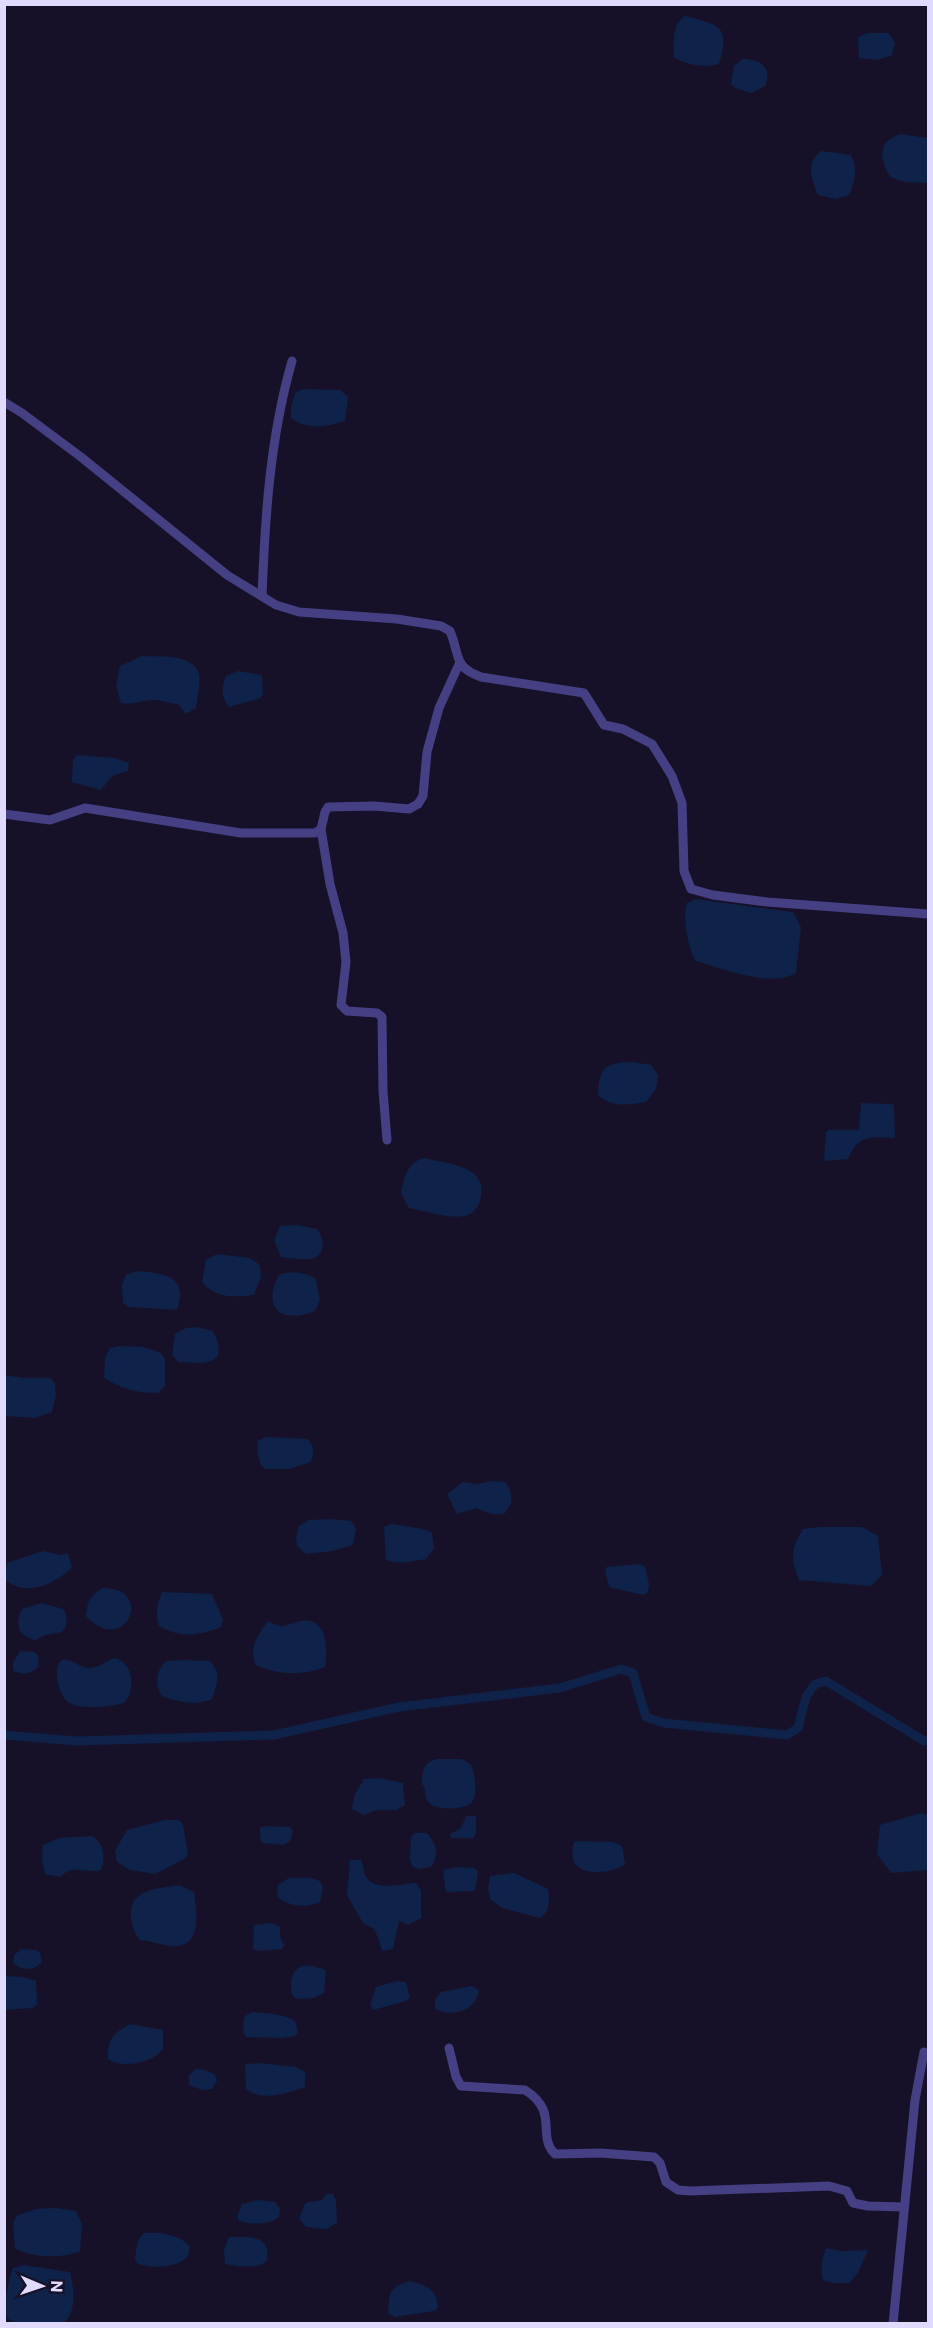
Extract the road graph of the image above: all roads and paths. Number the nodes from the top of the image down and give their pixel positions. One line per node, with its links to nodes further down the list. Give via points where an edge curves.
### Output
1 (292, 361): 3 (street, via 267,490)
2 (4, 402): 3 (street, via 81,457 227,575)
3 (262, 596): 4 (street, via 299,612 441,626 450,632)
4 (460, 662): 6 (street, via 439,708 423,796 418,804 410,809 328,807); 7 (street, via 468,672 481,677 584,693 604,725 623,729 652,744 672,776 682,803 684,871 691,889 713,896 767,902)
5 (4, 814): 6 (street, via 50,820 85,808 241,833 315,833)
6 (321, 829): 8 (street, via 330,884 344,933 346,969 341,1005 346,1011 377,1013 382,1017)
7 (928, 914)
8 (387, 1140)
9 (449, 2048): 11 (street, via 461,2086 525,2090 533,2095 543,2106 549,2148 555,2154 654,2157 666,2182 678,2190 829,2186 847,2190 853,2203)
10 (924, 2052): 11 (street)
11 (904, 2207): 12 (street)
12 (893, 2324)

